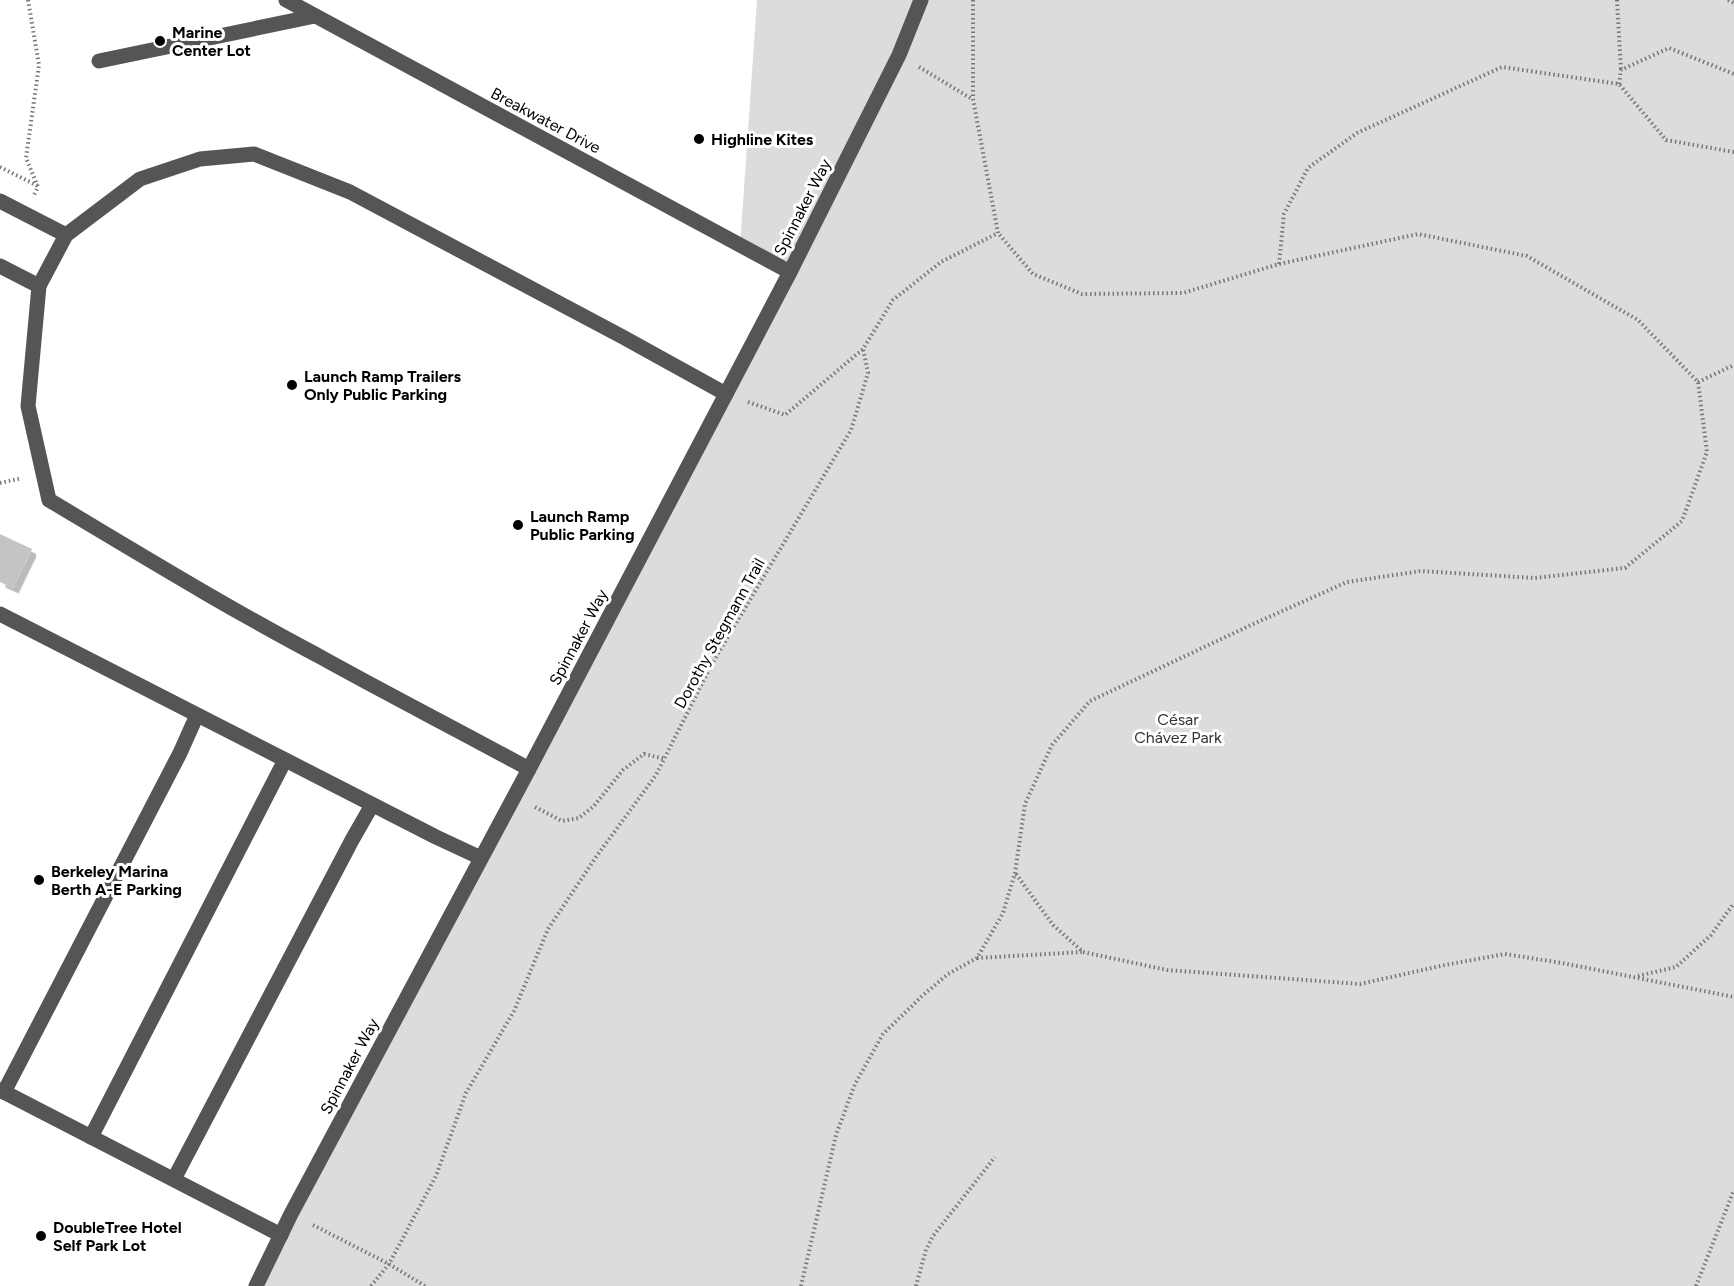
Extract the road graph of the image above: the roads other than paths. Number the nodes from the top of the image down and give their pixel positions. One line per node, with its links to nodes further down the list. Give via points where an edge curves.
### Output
1 (286, 0): 3 (street, Breakwater Drive)
2 (921, 0): 8 (street, Spinnaker Way, via 899,55)
3 (315, 16): 4 (street); 8 (street, Breakwater Drive)
4 (99, 61)
5 (0, 201): 6 (street)
6 (66, 236): 9 (street); 10 (street, via 140,179 200,159 254,154 350,192)
7 (0, 266): 9 (street)
8 (790, 272): 10 (street, Spinnaker Way)
9 (39, 286): 14 (street, via 28,406 49,500 315,655)
10 (726, 394): 14 (street, Spinnaker Way)
11 (0, 614): 12 (street)
12 (197, 715): 13 (street); 17 (street)
13 (285, 760): 15 (street); 18 (street)
14 (529, 769): 16 (street, Spinnaker Way)
15 (372, 805): 16 (street); 19 (street)
16 (481, 858): 20 (street, Spinnaker Way)
17 (2, 1091): 18 (street)
18 (91, 1137): 19 (street)
19 (174, 1179): 20 (street)
20 (281, 1235): 21 (street, Spinnaker Way)
21 (256, 1286)

